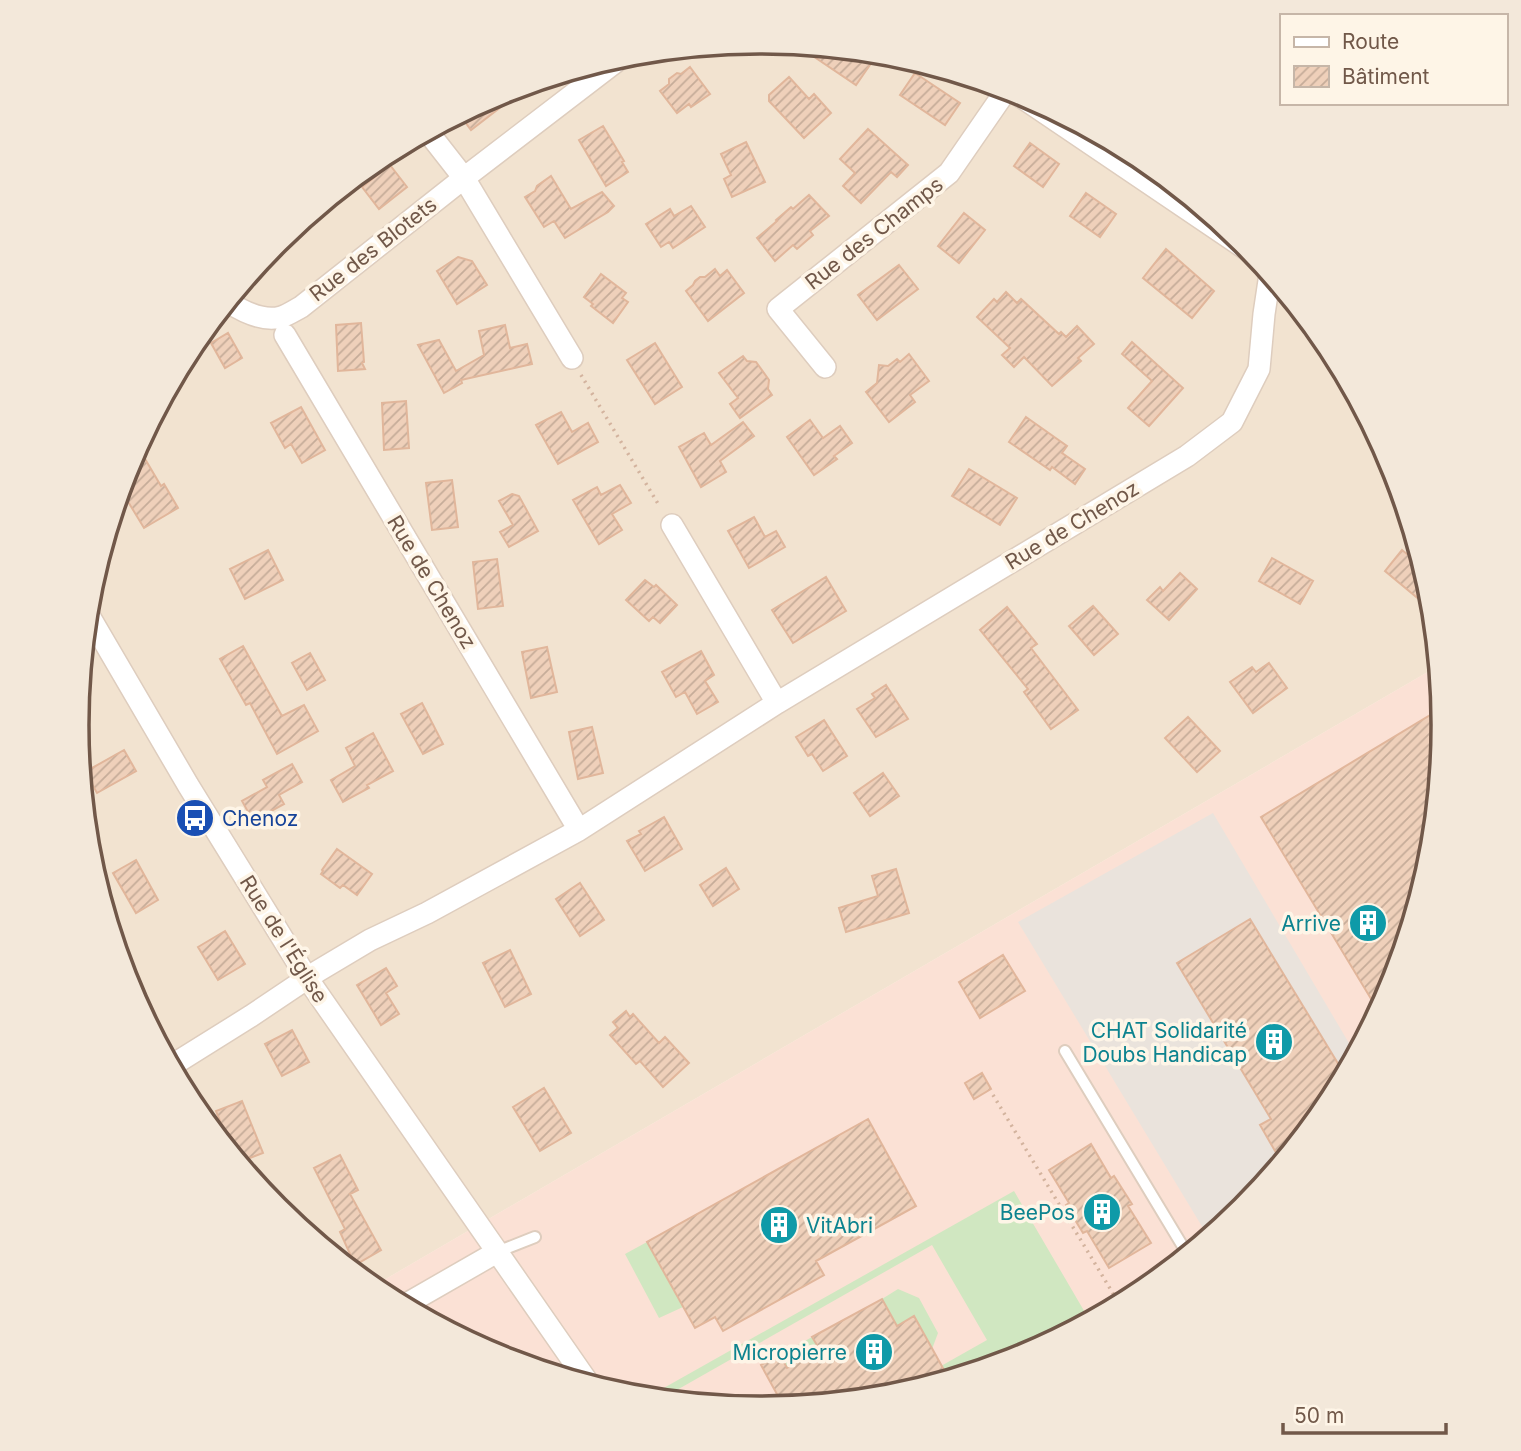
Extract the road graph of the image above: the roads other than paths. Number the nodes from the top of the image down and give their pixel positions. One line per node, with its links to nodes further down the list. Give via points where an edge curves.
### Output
1 (600, 74): 5 (street, Rue des Blotets)
2 (1000, 99): 11 (street, Rue des Champs, via 949,173 778,309)
3 (1076, 133): 6 (street)
4 (434, 139): 5 (street)
5 (464, 178): 9 (street, Rue des Blotets); 10 (street)
6 (1182, 204)
7 (1268, 287): 14 (street, Rue de Chenoz, via 1259,369 1232,422 1187,456)
8 (236, 307): 9 (street)
9 (283, 326): 15 (street, Rue de Chenoz)
10 (572, 358)
11 (825, 367)
12 (672, 525): 14 (street)
13 (97, 629): 16 (street, Rue de l'Église)
14 (777, 703): 15 (street, Rue de Chenoz)
15 (579, 830): 16 (street, Rue de Chenoz)
16 (307, 978): 18 (street, Rue de Chenoz); 21 (street, Rue de l'Église)
17 (1065, 1051): 20 (lane)
18 (179, 1061)
19 (535, 1237): 21 (lane)
20 (1183, 1247)
21 (497, 1252): 22 (street); 23 (street, Rue de l'Église)
22 (414, 1300)
23 (581, 1372)

